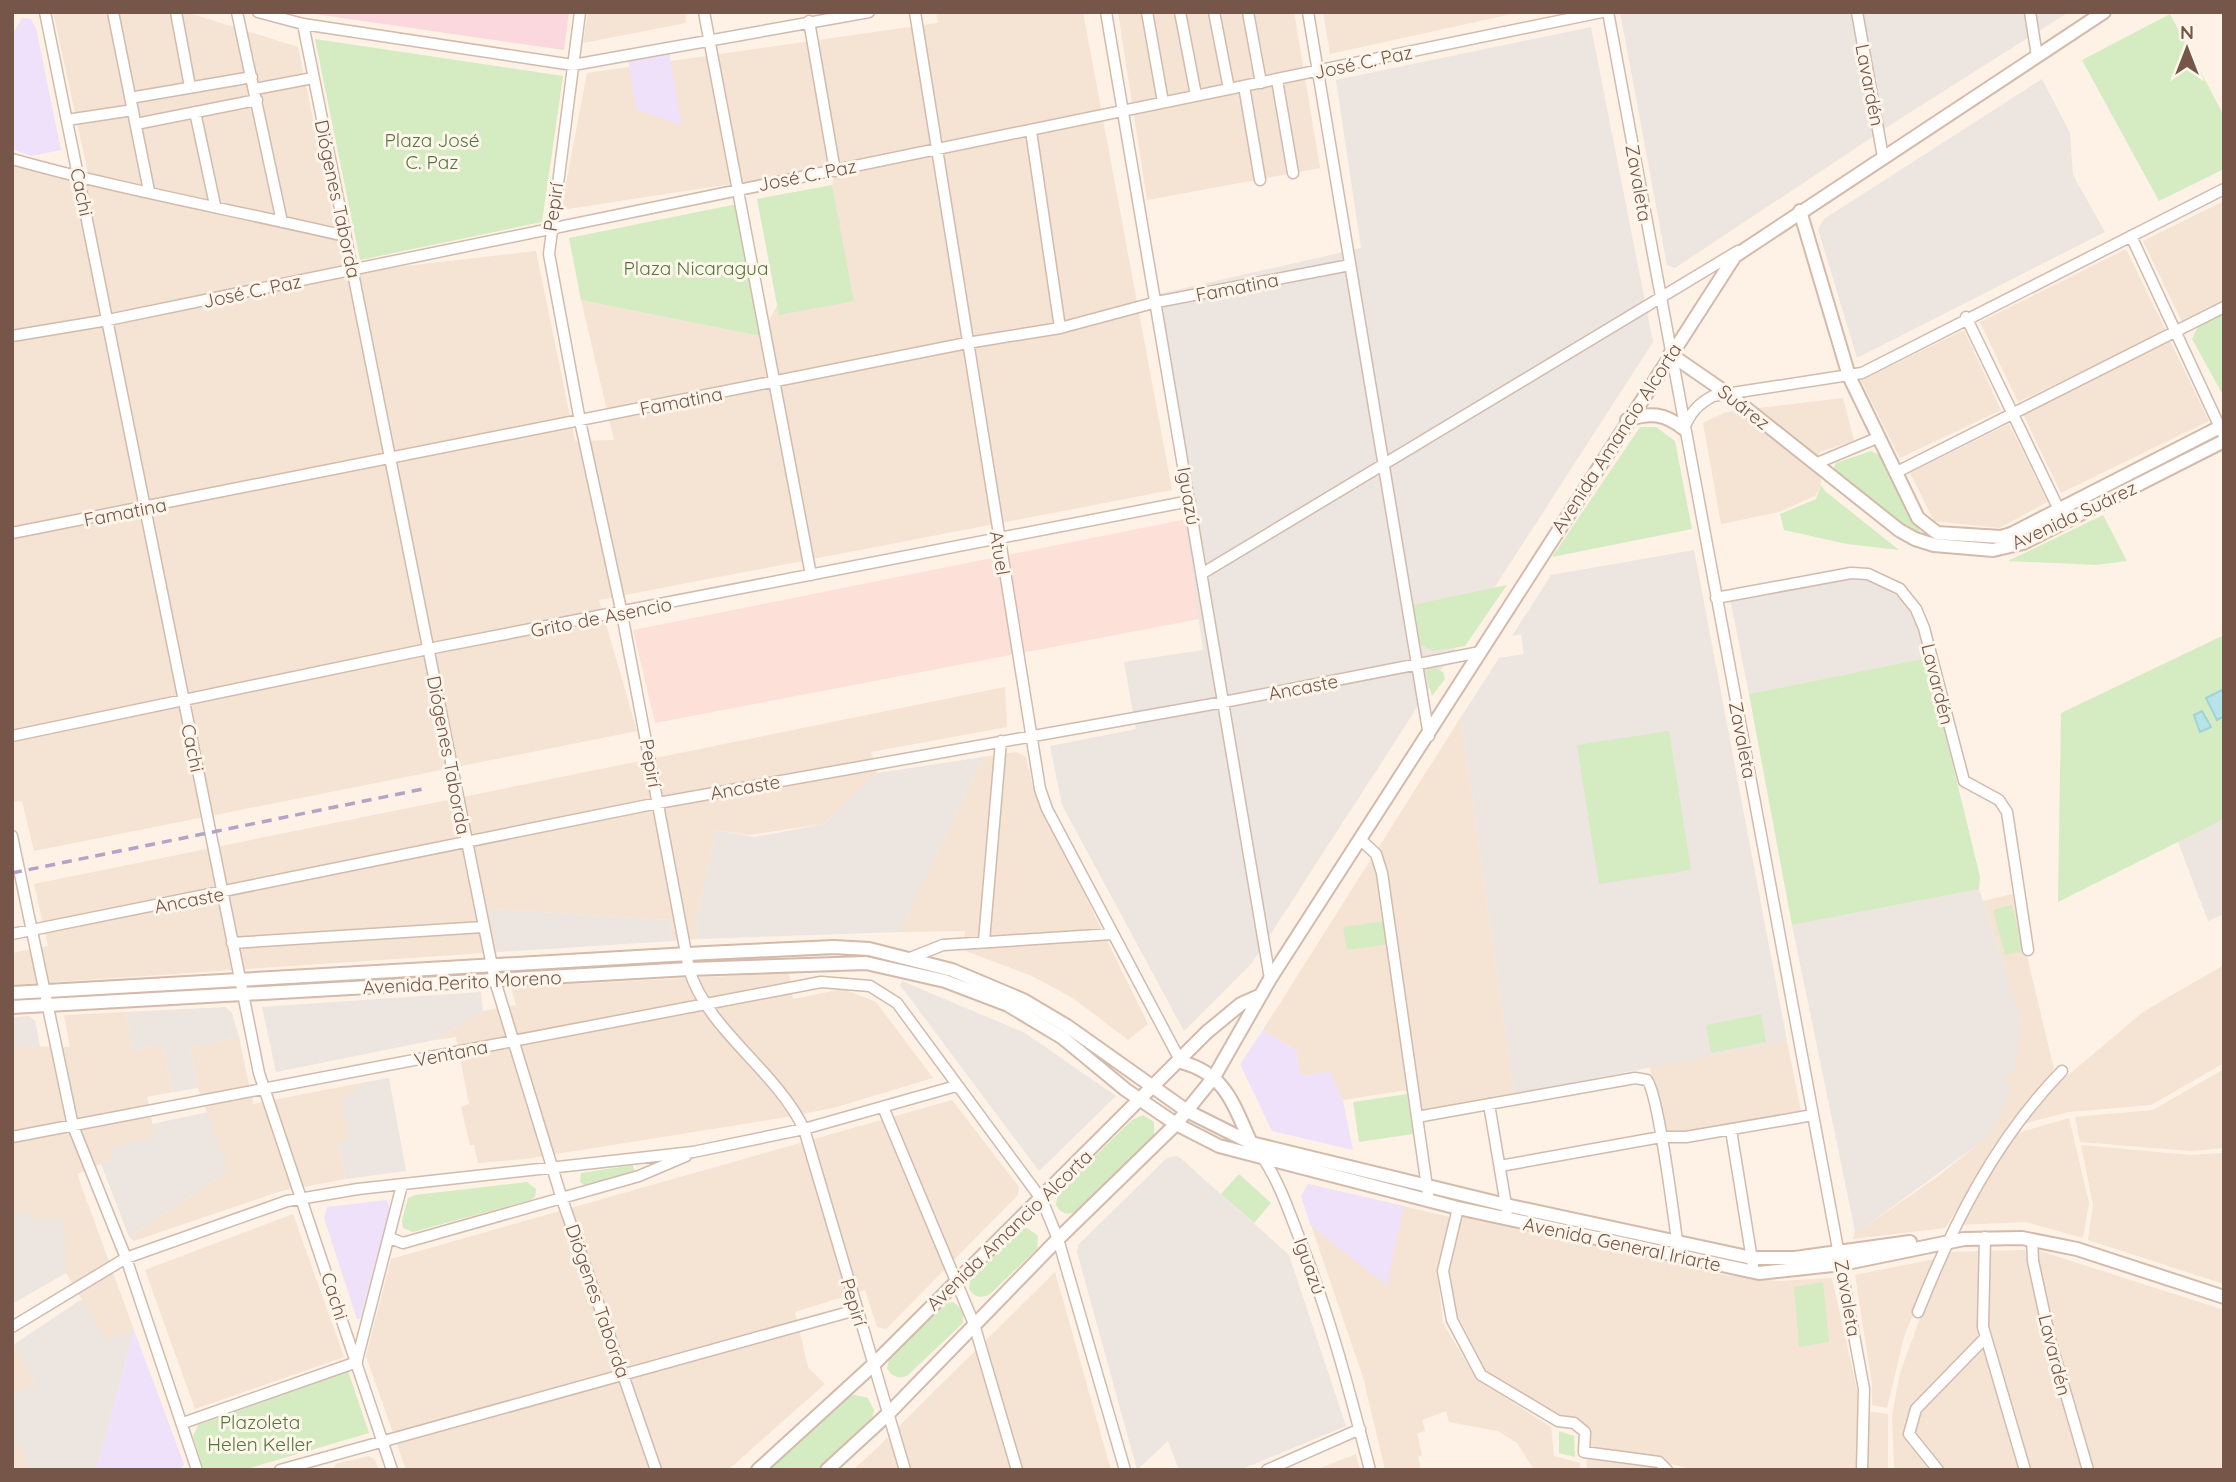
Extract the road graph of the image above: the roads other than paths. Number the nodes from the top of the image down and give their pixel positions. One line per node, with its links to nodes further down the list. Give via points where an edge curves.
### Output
1 (45, 12): 41 (street, Cachi)
2 (113, 12): 36 (street)
3 (176, 12): 32 (street)
4 (237, 12): 27 (street)
5 (258, 12): 22 (street)
6 (580, 12): 25 (street, Pepirí)
7 (704, 12): 23 (street)
8 (869, 12): 21 (street)
9 (915, 12): 44 (street, Atuel)
10 (1106, 12): 39 (street, Iguazú)
11 (1147, 12): 37 (street)
12 (1180, 12): 35 (street)
13 (1214, 12): 33 (street)
14 (1248, 12): 30 (street)
15 (1308, 12): 26 (street)
16 (1602, 12): 26 (street, José C. Paz)
17 (1608, 12): 63 (street, Zavaleta)
18 (1857, 12): 45 (street, Lavardén)
19 (2029, 12): 24 (street)
20 (2104, 12): 24 (main road, Avenida Amancio Alcorta)
21 (809, 21): 23 (street); 47 (street)
22 (303, 24): 25 (street); 28 (street, Diógenes Taborda)
23 (709, 40): 25 (street); 51 (street)
24 (2037, 56): 45 (main road, Avenida Amancio Alcorta)
25 (573, 65): 57 (street, Pepirí)
26 (1318, 71): 29 (street, José C. Paz); 61 (street)
27 (252, 76): 32 (street); 34 (street)
28 (313, 78): 34 (street); 58 (street, Diógenes Taborda)
29 (1276, 80): 30 (street, José C. Paz); 48 (street)
30 (1261, 83): 31 (street, José C. Paz)
31 (1244, 86): 33 (street, José C. Paz); 50 (street)
32 (190, 87): 36 (street)
33 (1228, 89): 35 (street, José C. Paz)
34 (256, 94): 40 (street); 56 (street)
35 (1196, 95): 37 (street, José C. Paz)
36 (130, 98): 38 (street)
37 (1163, 102): 39 (street, José C. Paz)
38 (133, 110): 41 (street); 42 (street)
39 (1124, 110): 43 (street, José C. Paz); 64 (street, Iguazú)
40 (195, 112): 42 (street); 54 (street)
41 (67, 120): 49 (street, Cachi)
42 (136, 124): 53 (street)
43 (1031, 131): 44 (street, José C. Paz); 68 (street)
44 (936, 149): 47 (street, José C. Paz); 71 (street, Atuel)
45 (1883, 157): 55 (main road, Avenida Amancio Alcorta)
46 (12, 159): 49 (street)
47 (835, 171): 51 (street, José C. Paz)
48 (1293, 173)
49 (79, 178): 53 (street); 67 (street, Cachi)
50 (1260, 180)
51 (738, 189): 57 (street, José C. Paz); 74 (street)
52 (2224, 189): 59 (street)
53 (149, 191): 54 (street)
54 (215, 205): 56 (street)
55 (1800, 211): 60 (main road, Avenida Amancio Alcorta); 73 (main road)
56 (282, 222): 58 (street)
57 (550, 229): 62 (street, José C. Paz); 78 (street, Pepirí, via 551,267)
58 (345, 236): 62 (street, Diógenes Taborda)
59 (2131, 236): 66 (street); 69 (street)
60 (1747, 245): 63 (street); 72 (main road, Avenida Amancio Alcorta, via 1726,267)
61 (1350, 265): 64 (street, Famatina); 84 (street)
62 (353, 270): 67 (street, José C. Paz); 82 (street, Diógenes Taborda)
63 (1660, 296): 72 (street, Zavaleta); 84 (street)
64 (1157, 302): 68 (street, Famatina); 86 (street, Iguazú)
65 (2224, 307): 69 (street)
66 (1966, 317): 73 (street); 76 (street)
67 (108, 320): 70 (street, José C. Paz); 87 (street, Cachi)
68 (1060, 328): 71 (street, Famatina)
69 (2174, 331): 76 (street); 80 (street)
70 (12, 336)
71 (967, 343): 74 (street, Famatina); 91 (street, Atuel)
72 (1670, 354): 75 (main road, Suárez); 77 (main road, Avenida Amancio Alcorta); 79 (street, Zavaleta)
73 (1849, 376): 75 (street); 81 (main road)
74 (774, 383): 78 (street, Famatina); 93 (street)
75 (1728, 394): 79 (street, via 1699,404); 83 (main road, Suárez)
76 (2012, 413): 85 (street); 88 (street)
77 (1627, 420): 79 (main road, via 1651,414); 97 (main road, Avenida Amancio Alcorta)
78 (580, 421): 82 (street, Famatina); 95 (street, Pepirí)
79 (1684, 429): 94 (street, Zavaleta)
80 (2223, 432): 88 (main road, Avenida Suárez); 89 (main road, Avenida Suárez)
81 (1877, 438): 83 (street); 85 (main road)
82 (390, 459): 87 (street, Famatina); 96 (street, Diógenes Taborda)
83 (1815, 464): 89 (main road, Avenida Suárez, via 1899,530 1934,545 2008,548)
84 (1384, 466): 92 (street); 98 (street)
85 (1895, 473): 88 (main road, Avenida Suárez, via 1918,518 1931,531 2001,537)
86 (1190, 501): 91 (street, Grito de Asencio); 92 (street, Iguazú)
87 (145, 509): 90 (street, Famatina); 100 (street, Cachi)
88 (2060, 510): 89 (street)
89 (2066, 522)
90 (12, 533)
91 (998, 540): 93 (street, Grito de Asencio); 101 (street, Atuel)
92 (1203, 573): 99 (street, Iguazú)
93 (811, 575): 95 (street, Grito de Asencio)
94 (1716, 598): 116 (street, Lavardén, via 1858,572 1888,582 1909,598 1924,628 1964,781 1998,800 2007,812); 142 (street, Zavaleta)
95 (622, 614): 96 (street, Grito de Asencio); 105 (street, Pepirí)
96 (428, 649): 100 (street, Grito de Asencio); 108 (street, Diógenes Taborda)
97 (1480, 652): 98 (street, Ancaste); 103 (main road, Avenida Amancio Alcorta)
98 (1416, 665): 99 (street, Ancaste); 103 (street)
99 (1224, 702): 101 (street, Ancaste); 122 (street, Iguazú)
100 (183, 703): 102 (street, Grito de Asencio); 109 (street, Cachi)
101 (1030, 735): 104 (street, Ancaste); 112 (street, Atuel, via 1047,809)
102 (12, 736)
103 (1429, 736): 107 (main road, Avenida Amancio Alcorta)
104 (1001, 741): 105 (street, Ancaste); 114 (street)
105 (658, 803): 108 (street, Ancaste); 117 (street, Pepirí)
106 (12, 836): 111 (street)
107 (1360, 839): 122 (main road, Avenida Amancio Alcorta); 143 (street, via 1376,855 1382,873)
108 (467, 843): 109 (street, Ancaste); 110 (street, Diógenes Taborda)
109 (225, 893): 111 (street, Ancaste); 115 (street, Cachi)
110 (483, 927): 115 (street); 118 (street, Diógenes Taborda)
111 (31, 931): 113 (street, Ancaste); 124 (street)
112 (1112, 933): 114 (street); 132 (street, Atuel)
113 (12, 934)
114 (984, 941): 119 (street, via 943,945)
115 (232, 943): 121 (street, Cachi)
116 (2028, 950)
117 (686, 954): 118 (main road, Avenida Perito Moreno); 119 (main road, Avenida Perito Moreno, via 834,947 869,949); 120 (street, Pepirí)
118 (492, 965): 121 (main road, Avenida Perito Moreno); 123 (street, Diógenes Taborda)
119 (911, 965): 120 (main road, Avenida Perito Moreno, via 834,962); 137 (main road, Avenida General Iriarte, via 952,970 1023,1000); 138 (main road, Avenida General Iriarte, via 1008,1005 1063,1038)
120 (689, 969): 123 (main road, Avenida Perito Moreno); 128 (street, Pepirí)
121 (238, 978): 124 (main road, Avenida Perito Moreno); 126 (street, Cachi)
122 (1270, 979): 127 (main road, Avenida Amancio Alcorta)
123 (495, 981): 126 (main road, Avenida Perito Moreno); 131 (street, Diógenes Taborda)
124 (43, 991): 125 (main road, Avenida Perito Moreno); 129 (street)
125 (12, 993)
126 (241, 994): 129 (main road, Avenida Perito Moreno); 136 (street, Cachi)
127 (1261, 995): 132 (main road, Avenida Amancio Alcorta, via 1241,1004 1207,1032); 134 (main road, Avenida Amancio Alcorta)
128 (706, 1003): 131 (street, Ventana); 135 (street, Ventana, via 821,982 856,983 897,1003); 146 (street, Pepirí, via 785,1097)
129 (46, 1005): 130 (main road, Avenida Perito Moreno); 145 (street)
130 (12, 1007)
131 (512, 1041): 136 (street, Ventana); 154 (street, Diógenes Taborda)
132 (1181, 1062): 134 (main road); 137 (main road, Avenida Amancio Alcorta)
133 (2062, 1071): 167 (street, via 2018,1121)
134 (1214, 1077): 141 (main road, Avenida Amancio Alcorta); 150 (main road, Iguazú, via 1228,1093)
135 (956, 1086): 140 (street); 159 (street)
136 (265, 1088): 145 (street, Ventana); 158 (street, Cachi)
137 (1151, 1088): 138 (main road, Avenida Amancio Alcorta); 141 (main road, Avenida General Iriarte)
138 (1140, 1100): 144 (main road, Avenida General Iriarte); 159 (main road, Avenida Amancio Alcorta)
139 (1489, 1104): 143 (street); 148 (street, via 1640,1077 1651,1084); 153 (street)
140 (883, 1107): 146 (street); 175 (street)
141 (1187, 1111): 144 (main road, Avenida Amancio Alcorta); 150 (main road, Avenida General Iriarte)
142 (1813, 1115): 147 (street); 173 (street, Zavaleta)
143 (1417, 1117): 156 (street)
144 (1176, 1124): 152 (main road, Avenida General Iriarte, via 1219,1146); 166 (main road, Avenida Amancio Alcorta)
145 (73, 1126): 149 (street, Ventana); 172 (street)
146 (804, 1129): 151 (street); 177 (street, Pepirí)
147 (1731, 1130): 148 (street); 174 (street)
148 (1661, 1137): 153 (street); 169 (street)
149 (12, 1138)
150 (1251, 1143): 152 (street, Iguazú); 156 (main road, Avenida General Iriarte)
151 (693, 1152): 154 (street); 157 (street, via 639,1176)
152 (1264, 1161): 160 (main road, Avenida General Iriarte); 187 (street, Iguazú, via 1318,1287)
153 (1500, 1166): 161 (street)
154 (552, 1167): 155 (street); 157 (street, Diógenes Taborda)
155 (402, 1185): 158 (street); 165 (street)
156 (1427, 1186): 160 (street); 161 (main road, Avenida General Iriarte)
157 (561, 1196): 165 (street, via 403,1243); 184 (street, Diógenes Taborda)
158 (302, 1198): 172 (street); 182 (street, Cachi)
159 (1042, 1200): 166 (street); 175 (main road, Avenida Amancio Alcorta)
160 (1429, 1201): 162 (main road, Avenida General Iriarte)
161 (1506, 1205): 163 (street); 169 (main road, Avenida General Iriarte)
162 (1458, 1209): 163 (main road, Avenida General Iriarte); 200 (street, via 1443,1271 1452,1320 1481,1375 1558,1421 1574,1423 1585,1432 1584,1452 1659,1462)
163 (1508, 1219): 171 (main road, Avenida General Iriarte)
164 (1985, 1237): 167 (main road, Avenida General Iriarte); 168 (main road, Avenida General Iriarte); 181 (street)
165 (390, 1238): 182 (street)
166 (1058, 1238): 179 (main road, Avenida Amancio Alcorta); 197 (street)
167 (1947, 1239): 170 (main road, Avenida General Iriarte, via 1987,1230 2025,1230 2061,1239); 173 (main road, Avenida General Iriarte); 178 (street)
168 (2032, 1239): 170 (main road, Avenida General Iriarte); 204 (street, Lavardén, via 2050,1339)
169 (1677, 1242): 171 (street); 174 (main road, Avenida General Iriarte)
170 (2077, 1249): 176 (main road, Avenida General Iriarte)
171 (1679, 1256): 174 (main road, Avenida General Iriarte)
172 (126, 1258): 180 (street); 186 (street)
173 (1841, 1259): 174 (main road, Avenida General Iriarte, via 1795,1272); 201 (street, Zavaleta, via 1864,1389)
174 (1753, 1265)
175 (957, 1280): 179 (street); 183 (main road, Avenida Amancio Alcorta)
176 (2224, 1297)
177 (856, 1310): 183 (street, Pepirí); 184 (street)
178 (1918, 1312)
179 (974, 1324): 185 (main road, Avenida Amancio Alcorta); 196 (street)
180 (12, 1327)
181 (1985, 1338): 202 (street, via 1916,1409 1909,1434); 203 (street)
182 (357, 1362): 186 (street); 188 (street, Cachi)
183 (873, 1365): 185 (street, Pepirí); 193 (main road, Avenida Amancio Alcorta)
184 (623, 1374): 188 (street); 192 (street, Diógenes Taborda)
185 (888, 1413): 194 (main road, Avenida Amancio Alcorta); 195 (street, Pepirí)
186 (183, 1423): 190 (street)
187 (1360, 1429): 198 (street); 199 (street, Iguazú)
188 (382, 1440): 189 (street); 191 (street, Cachi)
189 (285, 1469)
190 (197, 1470)
191 (392, 1470)
192 (656, 1470)
193 (758, 1470)
194 (827, 1470)
195 (905, 1470)
196 (1017, 1470)
197 (1125, 1470)
198 (1267, 1470)
199 (1370, 1470)
200 (1667, 1470)
201 (1862, 1470)
202 (1937, 1470)
203 (2025, 1470)
204 (2088, 1470)

